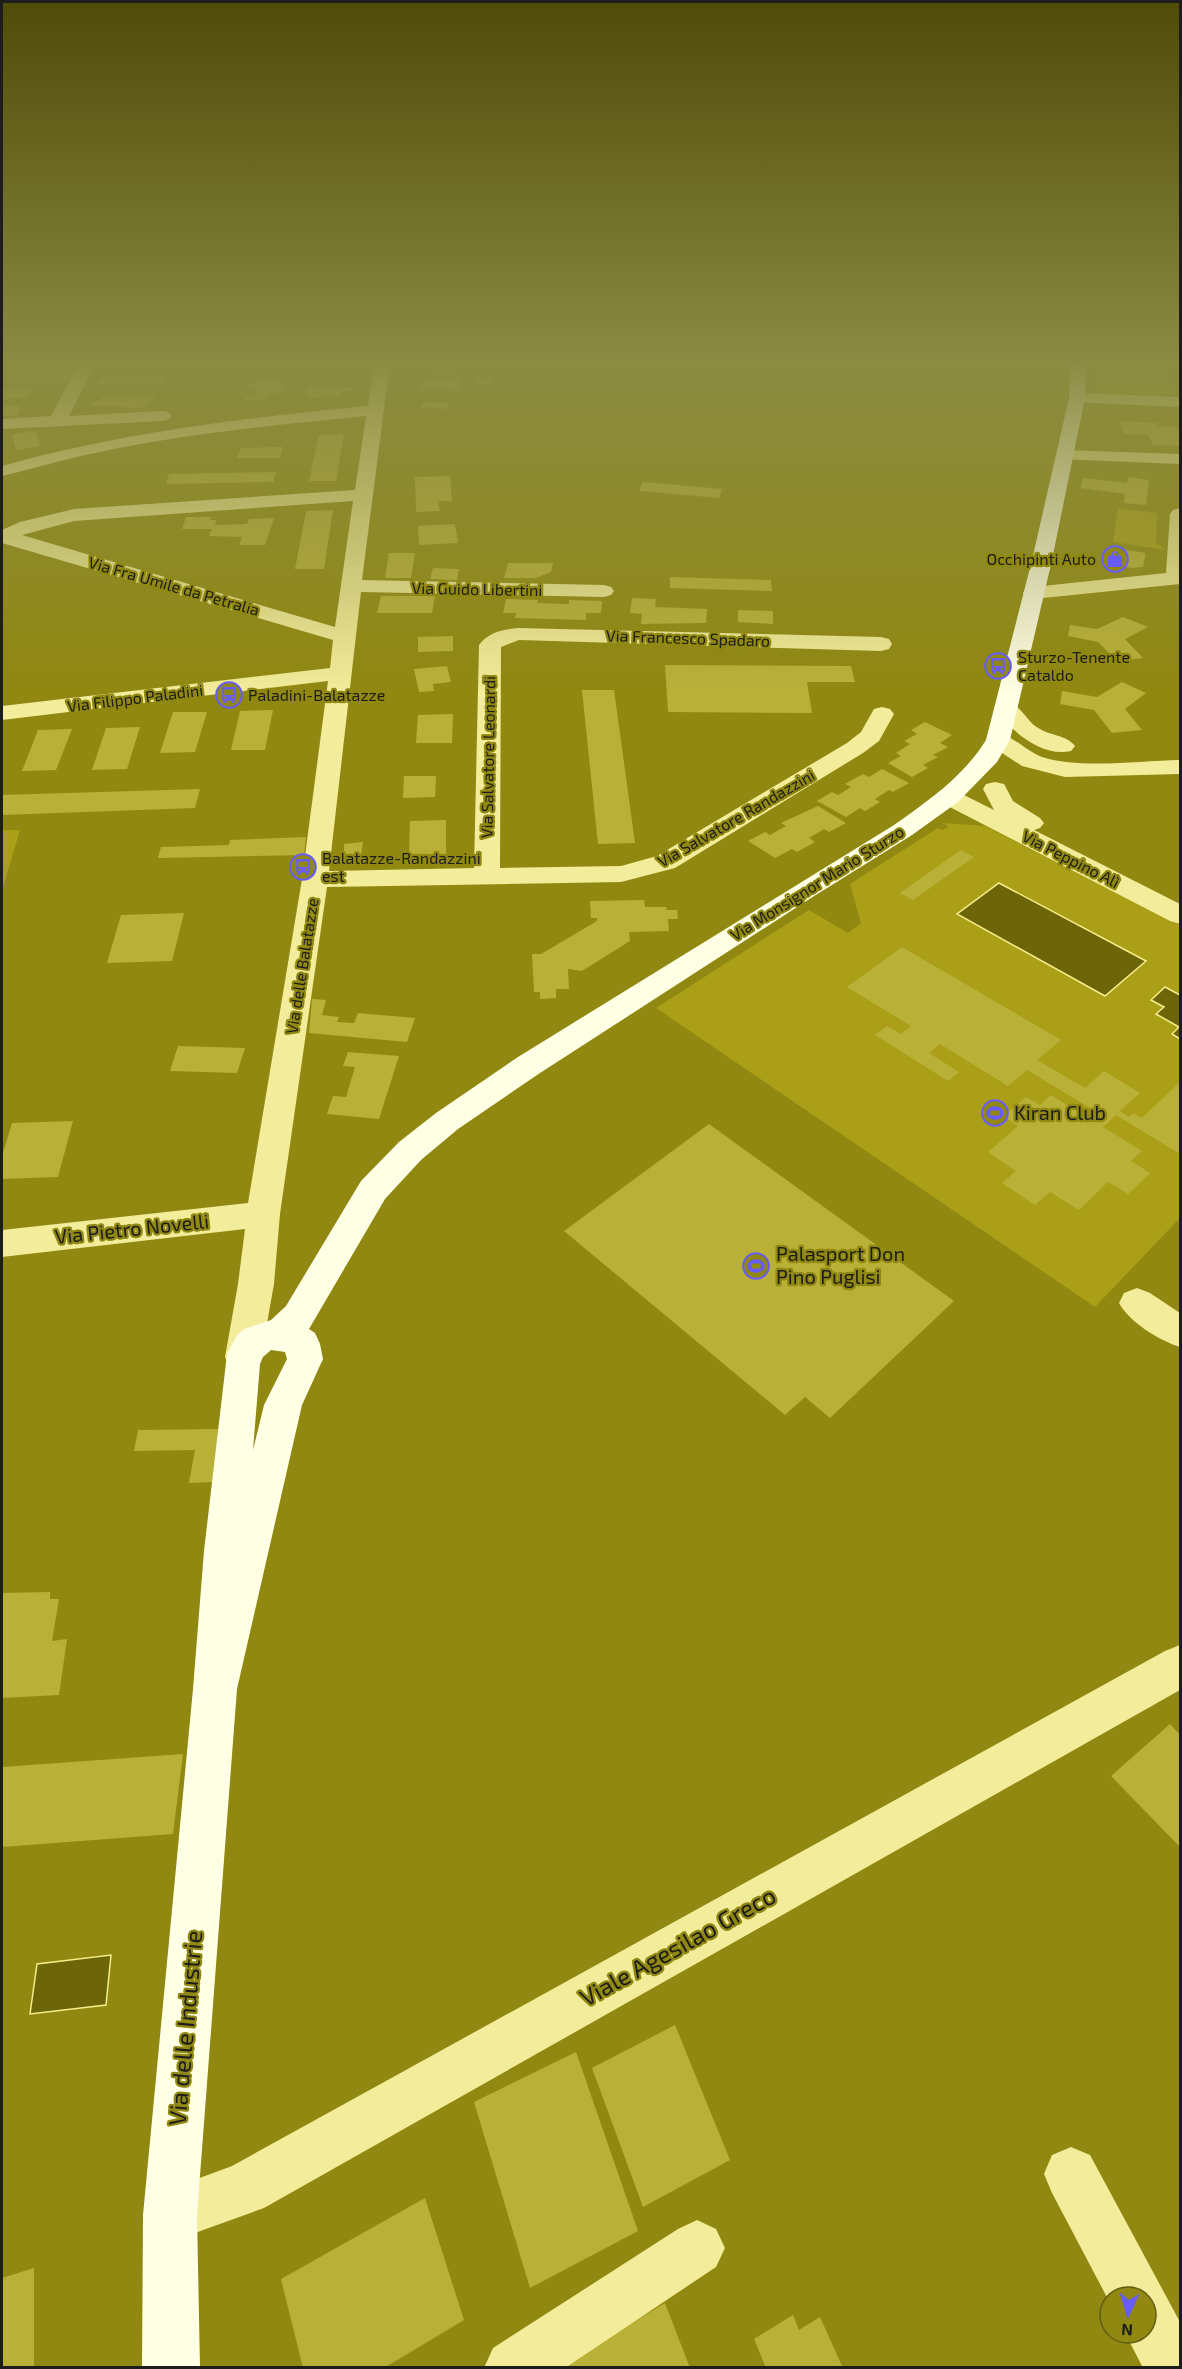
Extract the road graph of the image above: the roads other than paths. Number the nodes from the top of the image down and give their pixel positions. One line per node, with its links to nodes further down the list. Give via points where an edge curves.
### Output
1 (27, 473): 4 (street)
2 (367, 473): 5 (street, Via delle Balatazze)
3 (1061, 473): 11 (main road, Via Monsignor Mario Sturzo)
4 (2, 480)
5 (364, 495): 7 (street, via 74,515); 9 (street, Via delle Balatazze)
6 (1180, 514): 8 (street)
7 (2, 536): 12 (street, Via Fra Umile da Petralia)
8 (1178, 578): 11 (street)
9 (351, 586): 10 (street, Via Guido Libertini); 12 (street, Via delle Balatazze)
10 (604, 591)
11 (1033, 593): 16 (main road, Via Monsignor Mario Sturzo)
12 (345, 637): 15 (street, Via delle Balatazze)
13 (495, 640): 14 (street, Via Francesco Spadaro, via 519,634); 24 (street, Via Salvatore Leonardi, via 490,645)
14 (881, 644)
15 (341, 673): 17 (street, Via Filippo Paladini); 25 (street, Via delle Balatazze)
16 (1006, 708): 19 (main road, Via Monsignor Mario Sturzo); 20 (street, via 1030,734)
17 (2, 714)
18 (882, 714): 24 (street, Via Salvatore Randazzini, via 871,736 855,748 666,862 621,874)
19 (998, 740): 20 (street, via 1031,761); 23 (main road, Via Monsignor Mario Sturzo)
20 (1064, 758): 21 (street); 22 (street)
21 (1180, 766)
22 (995, 789): 23 (street); 26 (street, Via Peppino Alì, via 999,803 1008,812)
23 (955, 801): 27 (street, Via Peppino Alì); 33 (main road, Via Monsignor Mario Sturzo, via 801,892 529,1065 410,1151 373,1190 333,1258)
24 (487, 877): 25 (street, Via Salvatore Randazzini)
25 (315, 879): 28 (street, Via delle Balatazze)
26 (1180, 897)
27 (1180, 915)
28 (263, 1214): 29 (street, Via Pietro Novelli); 30 (street, Via delle Balatazze)
29 (2, 1243)
30 (256, 1284): 33 (street, via 262,1316); 34 (street)
31 (1137, 1303): 32 (street)
32 (1180, 1332)
33 (288, 1348): 34 (main road, via 253,1342); 34 (main road, via 281,1385 253,1383); 36 (main road, Via Monsignor Mario Sturzo, via 283,1405)
34 (243, 1364): 36 (main road)
35 (1180, 1666): 38 (street, Viale Agesilao Greco, via 245,2189)
36 (215, 1689): 38 (main road, Via delle Industrie)
37 (1071, 2174): 40 (street)
38 (170, 2215): 41 (main road, Via delle Industrie)
39 (697, 2248): 42 (street)
40 (1131, 2285)
41 (171, 2367)
42 (513, 2367)

